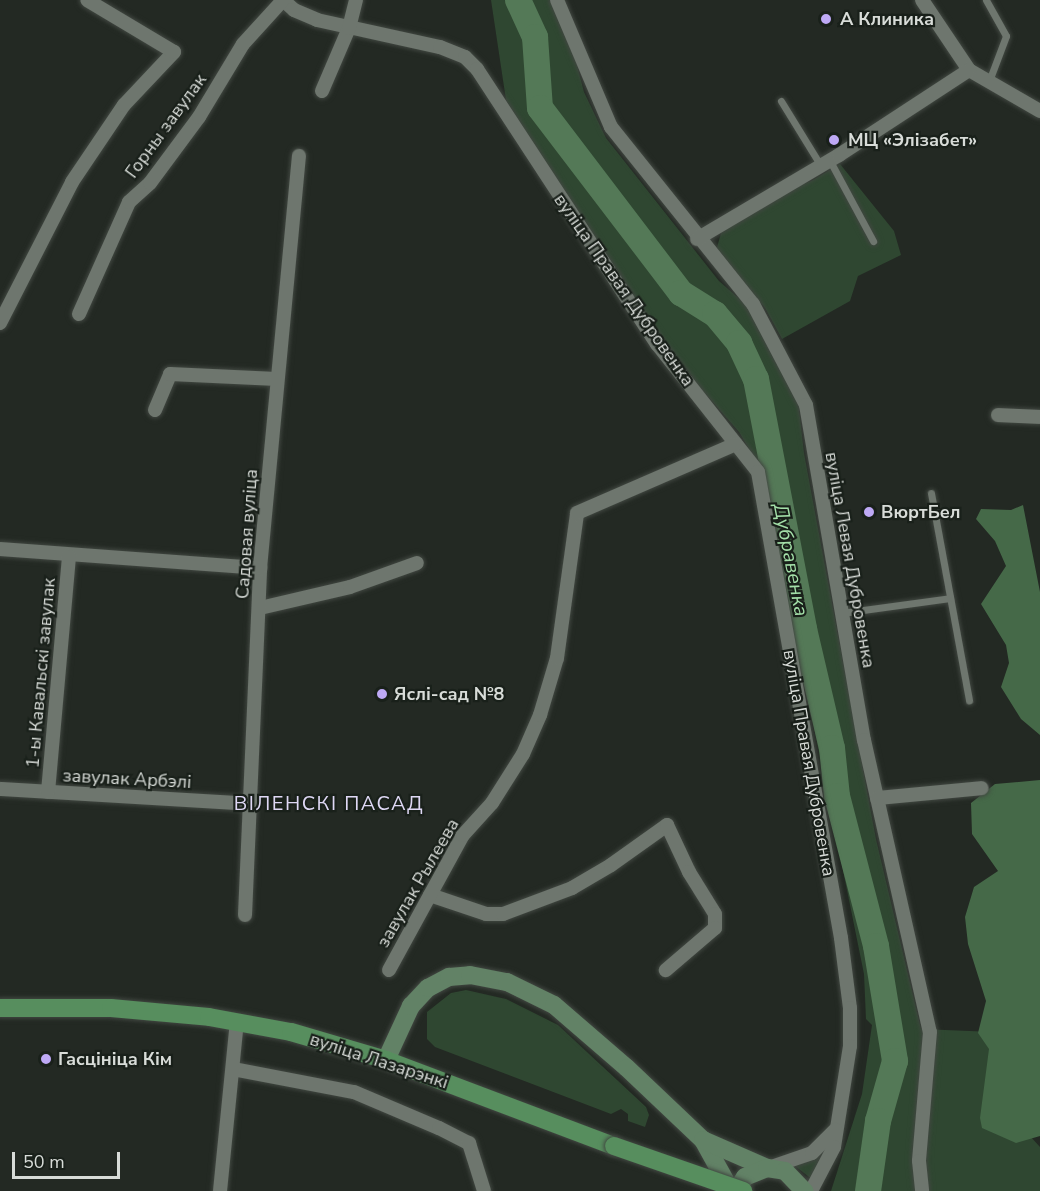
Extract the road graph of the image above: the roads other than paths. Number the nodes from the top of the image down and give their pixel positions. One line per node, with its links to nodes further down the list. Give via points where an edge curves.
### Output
1 (87, 0): 18 (street, via 174,52 124,105 72,182)
2 (283, 0): 7 (street, вуліца Правая Дубровенка, via 294,10); 17 (street, Горны завулак, via 243,44 199,117 150,183 129,202)
3 (356, 0): 7 (street)
4 (557, 0): 15 (street, вуліца Левая Дубровенка, via 611,127)
5 (922, 0): 8 (street)
6 (986, 0): 9 (lane, via 1006,36)
7 (349, 28): 10 (street); 23 (street, вуліца Правая Дубровенка, via 440,46 465,57 488,85 657,344)
8 (969, 70): 9 (street); 14 (street)
9 (989, 81): 12 (street)
10 (322, 91)
11 (781, 101): 14 (lane)
12 (1040, 111)
13 (299, 156): 19 (street, Садовая вуліца)
14 (825, 163): 15 (street); 16 (lane)
15 (697, 239): 31 (street, вуліца Левая Дубровенка, via 753,304 806,405)
16 (873, 241)
17 (79, 314)
18 (0, 323)
19 (277, 379): 20 (street, via 170,374); 28 (street, Садовая вуліца)
20 (155, 410)
21 (998, 415): 22 (street)
22 (1040, 417)
23 (736, 444): 38 (street, завулак Рылеева, via 577,513 557,658 540,715 523,754 492,803 463,835); 46 (street, вуліца Правая Дубровенка, via 758,472 841,938 850,1008 850,1046)
24 (931, 493): 29 (lane)
25 (0, 549): 26 (street, 1-ы Кавальскі завулак)
26 (69, 557): 28 (street, 1-ы Кавальскі завулак); 35 (street, 1-ы Кавальскі завулак)
27 (417, 563): 30 (street, via 350,587)
28 (260, 568): 30 (street, Садовая вуліца)
29 (950, 598): 31 (lane); 32 (lane)
30 (260, 608): 37 (street, Садовая вуліца)
31 (841, 613): 36 (street, вуліца Левая Дубровенка)
32 (969, 701)
33 (982, 788): 36 (street)
34 (0, 789): 35 (street, завулак Арбэлі)
35 (48, 792): 37 (street, завулак Арбэлі)
36 (877, 798): 56 (street, вуліца Левая Дубровенка, via 930,1032 919,1161)
37 (251, 804): 39 (street, Садовая вуліца)
38 (430, 895): 40 (street, завулак Рылеева); 41 (street, via 486,914 503,914 572,888 667,825 715,914 715,928)
39 (245, 915)
40 (389, 970)
41 (666, 970)
42 (0, 1008): 43 (main road, вуліца Лазарэнкі, via 111,1008)
43 (237, 1022): 44 (main road, вуліца Лазарэнкі); 45 (street)
44 (386, 1060): 47 (street, via 411,1006 428,988 449,977 489,977 554,1005); 53 (main road, вуліца Лазарэнкі, bridge)
45 (233, 1069): 49 (street); 50 (street, via 354,1092 439,1128 469,1143)
46 (835, 1130): 48 (street, via 812,1153); 55 (street, вуліца Правая Дубровенка, via 831,1155)
47 (703, 1140): 48 (street); 51 (street)
48 (767, 1168): 52 (street, via 745,1177); 54 (street, via 785,1171)
49 (220, 1191)
50 (484, 1191)
51 (731, 1191)
52 (736, 1191)
53 (743, 1191)
54 (804, 1191)
55 (810, 1191)
56 (922, 1191)

